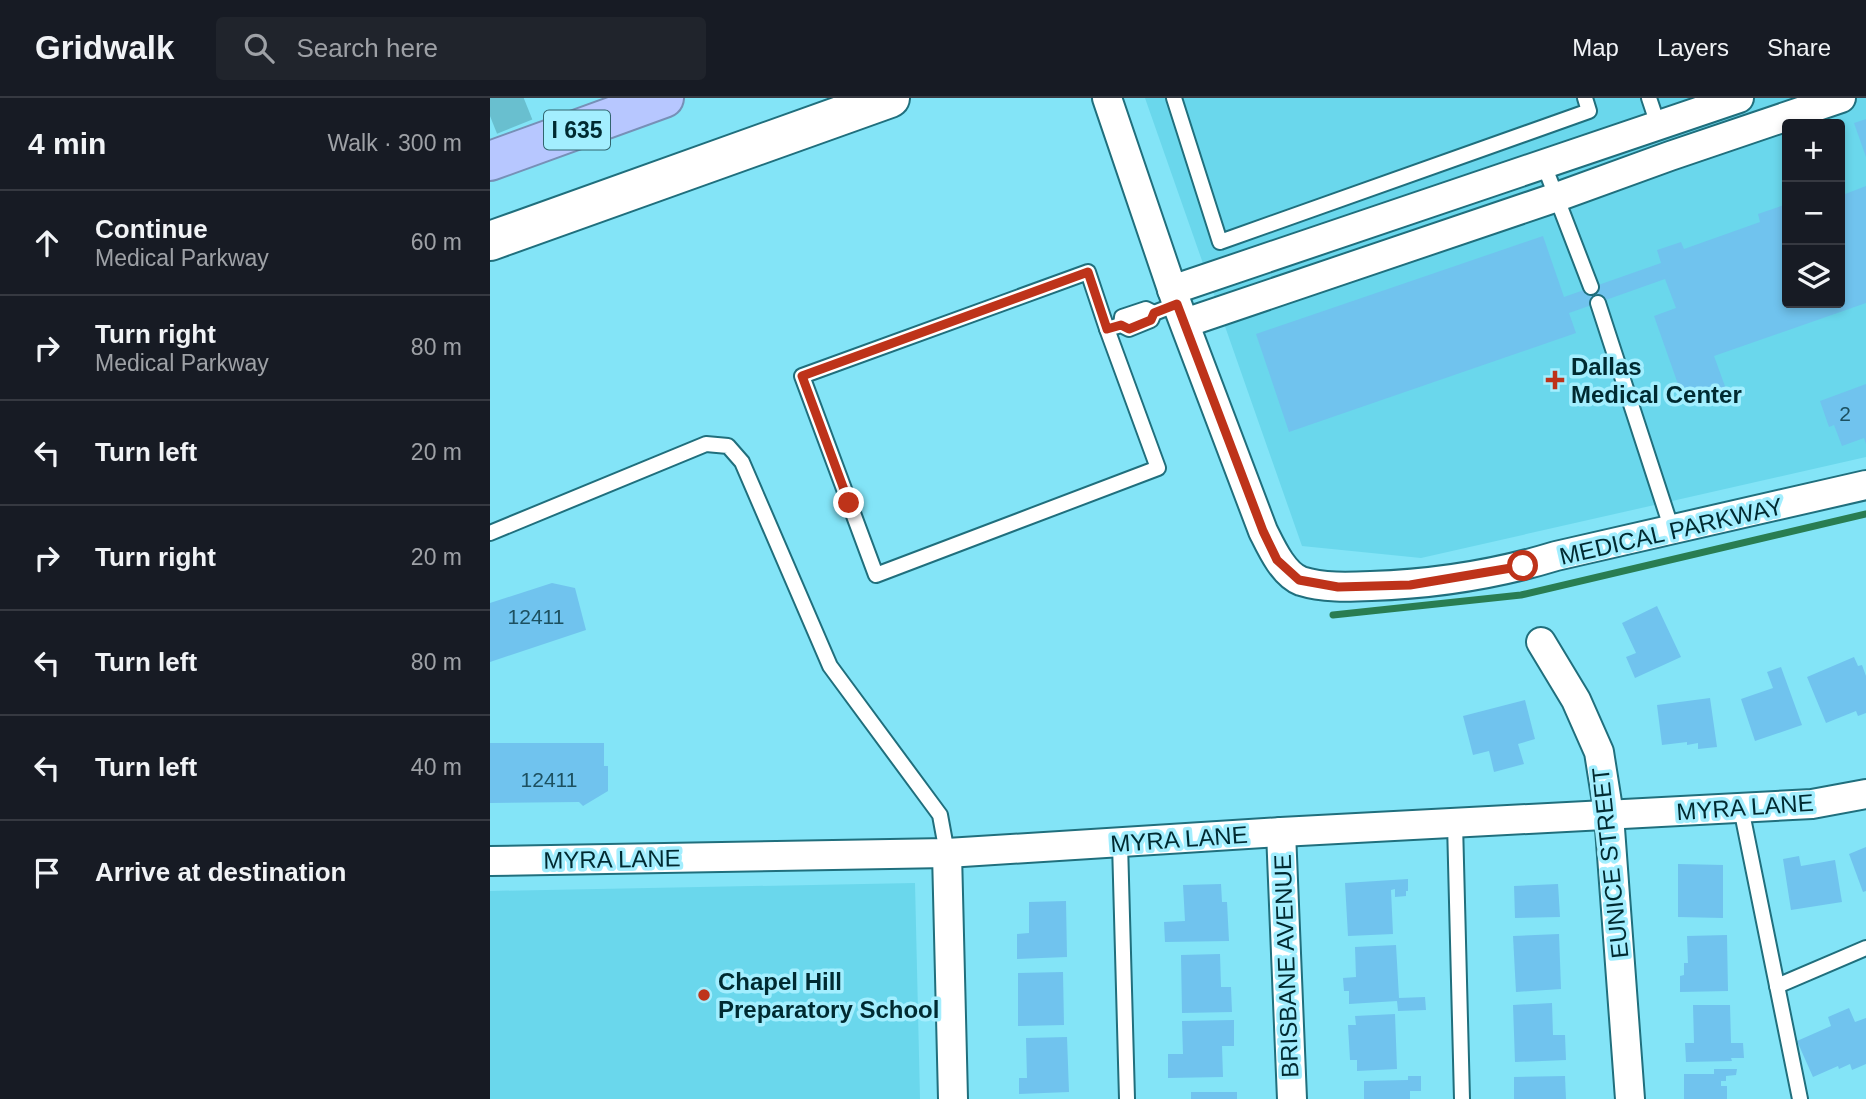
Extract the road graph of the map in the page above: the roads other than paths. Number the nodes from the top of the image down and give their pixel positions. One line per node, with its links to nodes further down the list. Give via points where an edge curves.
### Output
1 (664, 98): 11 (highway, I 635)
2 (890, 98): 14 (main road)
3 (1107, 98): 17 (street, MEDICAL PARKWAY)
4 (1174, 98): 5 (lane, via 1220,242 1589,111)
5 (1585, 98)
6 (1649, 98): 9 (lane)
7 (1739, 98): 9 (street)
8 (1841, 98): 10 (street)
9 (1658, 125): 10 (street); 12 (street)
10 (1670, 156): 13 (street)
11 (490, 161)
12 (1544, 165): 13 (lane); 17 (street)
13 (1557, 197): 15 (lane); 17 (street)
14 (490, 240)
15 (1591, 287)
16 (1598, 303): 20 (lane)
17 (1172, 308): 18 (lane, via 1146,309 1122,317); 20 (street, MEDICAL PARKWAY, via 1263,531 1277,560 1299,580 1338,587 1410,585 1523,566)
18 (1114, 327): 18 (lane, via 1088,272 802,376 876,575 1158,468)
19 (1866, 485): 20 (street, MEDICAL PARKWAY)
20 (1672, 530)
21 (490, 533): 29 (lane, via 706,444 728,446 742,462 830,666 940,815)
22 (1541, 642): 25 (street, EUNICE STREET, via 1576,700 1599,752)
23 (1866, 794): 24 (street, MYRA LANE, via 1812,804)
24 (1741, 808): 25 (street, MYRA LANE); 32 (lane)
25 (1609, 815): 26 (street, MYRA LANE); 37 (street, EUNICE STREET)
26 (1455, 823): 27 (street, MYRA LANE); 36 (lane)
27 (1280, 832): 28 (street, MYRA LANE); 35 (street, BRISBANE AVENUE)
28 (1120, 842): 29 (street, MYRA LANE); 34 (lane)
29 (947, 853): 30 (street, MYRA LANE); 33 (street)
30 (490, 861)
31 (1866, 948): 32 (lane)
32 (1777, 986): 38 (lane)
33 (953, 1099)
34 (1127, 1099)
35 (1292, 1099)
36 (1462, 1099)
37 (1630, 1099)
38 (1800, 1099)

